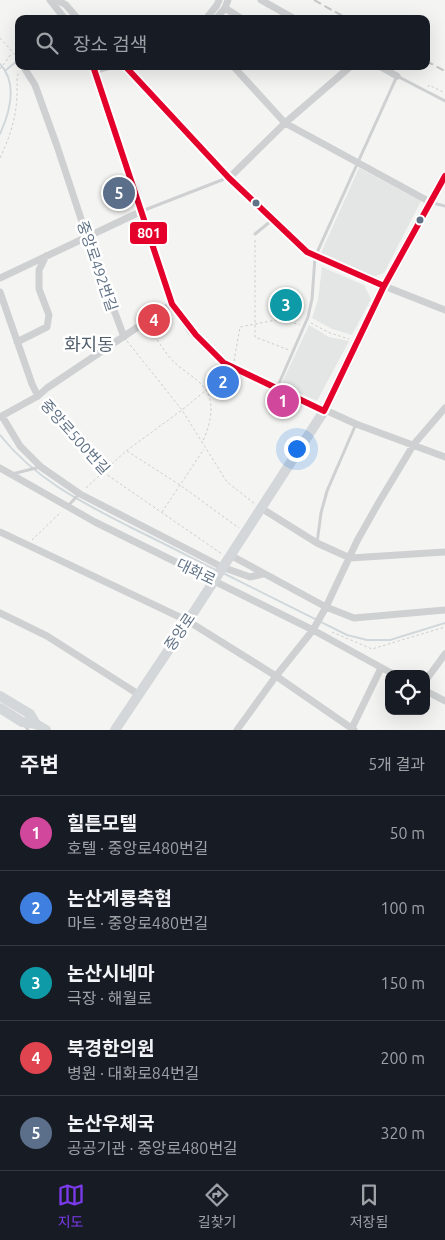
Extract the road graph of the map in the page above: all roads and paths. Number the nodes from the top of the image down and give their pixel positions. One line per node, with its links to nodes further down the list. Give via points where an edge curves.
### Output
1 (50, 0): 8 (street)
2 (58, 0): 9 (street)
3 (219, 0): 10 (street)
4 (223, 0): 11 (street)
5 (228, 0): 7 (street)
6 (261, 0): 14 (street)
7 (225, 8): 12 (street); 13 (street)
8 (63, 15)
9 (74, 15)
10 (209, 15)
11 (215, 15)
12 (219, 15)
13 (236, 15)
14 (288, 15)
15 (0, 38): 16 (path)
16 (12, 52): 17 (path); 18 (path)
17 (15, 55)
18 (0, 69)
19 (21, 70): 31 (path, via 17,76 18,102 12,131)
20 (25, 70): 40 (street, 중앙로492번길, via 35,85)
21 (94, 70): 37 (street)
22 (128, 70): 34 (street)
23 (237, 70): 30 (street)
24 (346, 70): 30 (street)
25 (386, 70): 26 (street)
26 (397, 76): 27 (lane); 32 (lane)
27 (426, 91): 28 (path, via 429,85); 29 (lane)
28 (445, 93)
29 (445, 102)
30 (285, 123): 32 (street); 34 (street)
31 (0, 158)
32 (357, 163): 35 (street); 42 (lane)
33 (445, 176): 35 (main road, 중앙로)
34 (229, 178): 37 (lane); 38 (street)
35 (430, 202): 36 (lane); 44 (main road, 중앙로)
36 (445, 206)
37 (142, 211): 40 (street); 46 (street)
38 (272, 220): 39 (lane); 42 (street)
39 (255, 234): 50 (path)
40 (87, 237): 41 (street); 52 (street, 중앙로492번길)
41 (47, 255): 43 (street); 54 (street, via 39,270 39,289 49,315 48,327)
42 (315, 257): 44 (street); 48 (lane, via 312,299)
43 (0, 278)
44 (384, 286): 47 (street); 53 (main road, 중앙로)
45 (0, 292): 54 (street, 중앙로500번길)
46 (172, 304): 49 (street); 56 (street, via 191,332)
47 (445, 310)
48 (306, 321): 51 (lane); 53 (path, via 330,334)
49 (146, 322): 52 (street); 58 (path, via 166,353)
50 (254, 324): 51 (path, via 281,319); 55 (path, via 255,337); 56 (path, via 240,327)
51 (304, 326): 55 (lane)
52 (124, 337): 59 (street); 61 (path)
53 (357, 341): 62 (main road, 중앙로)
54 (16, 342): 59 (street, 중앙로500번길)
55 (293, 351): 57 (lane)
56 (233, 368): 57 (street); 58 (path)
57 (277, 388): 62 (street)
58 (206, 390): 61 (path); 65 (path, via 211,421)
59 (38, 396): 63 (street); 72 (path, 중앙로500번길)
60 (445, 408): 66 (street)
61 (182, 410): 65 (path); 68 (path)
62 (324, 410): 64 (street); 77 (main road, 중앙로)
63 (1, 416): 70 (street, via 20,446)
64 (356, 424): 66 (street); 81 (lane, via 326,491)
65 (201, 444): 67 (path)
66 (414, 444): 69 (street); 84 (street)
67 (204, 449): 74 (path); 77 (path, via 226,482)
68 (126, 451): 72 (path); 74 (path)
69 (445, 456)
70 (41, 467): 73 (lane); 75 (street)
71 (0, 468): 73 (street, 대화로)
72 (103, 472): 75 (path); 78 (path, 중앙로500번길)
73 (11, 474): 76 (street, 대화로)
74 (180, 485): 78 (path); 80 (path)
75 (80, 494): 76 (lane); 85 (street)
76 (67, 506): 82 (path); 87 (street, 대화로)
77 (261, 508): 80 (main road, 중앙로); 81 (street)
78 (162, 513): 85 (path, 중앙로500번길)
79 (0, 532): 82 (street)
80 (245, 533): 85 (main road, 중앙로)
81 (317, 543): 84 (street)
82 (27, 545): 91 (street)
83 (445, 552): 84 (street)
84 (350, 558): 88 (street)
85 (227, 560): 86 (street); 86 (street, via 250,577); 87 (main road, 중앙로)
86 (263, 574): 88 (street)
87 (214, 581): 91 (main road, 중앙로); 92 (street, 대화로)
88 (326, 607): 89 (street, via 354,618); 92 (street)
89 (445, 610)
90 (0, 613): 101 (street, via 47,636)
91 (188, 622): 99 (street); 101 (main road, 중앙로)
92 (317, 623): 96 (street, 대화로); 99 (street)
93 (445, 627): 94 (path, via 372,649)
94 (329, 631)
95 (445, 654): 98 (street)
96 (382, 668): 97 (street, 대화로); 106 (street)
97 (386, 670)
98 (430, 675)
99 (276, 676): 106 (street); 109 (street)
100 (430, 693): 103 (street)
101 (138, 694): 108 (main road, 중앙로)
102 (0, 696): 105 (main road, via 30,714)
103 (445, 701)
104 (0, 708): 105 (main road)
105 (29, 725): 107 (main road)
106 (352, 729)
107 (46, 730)
108 (115, 730)
109 (237, 730)

